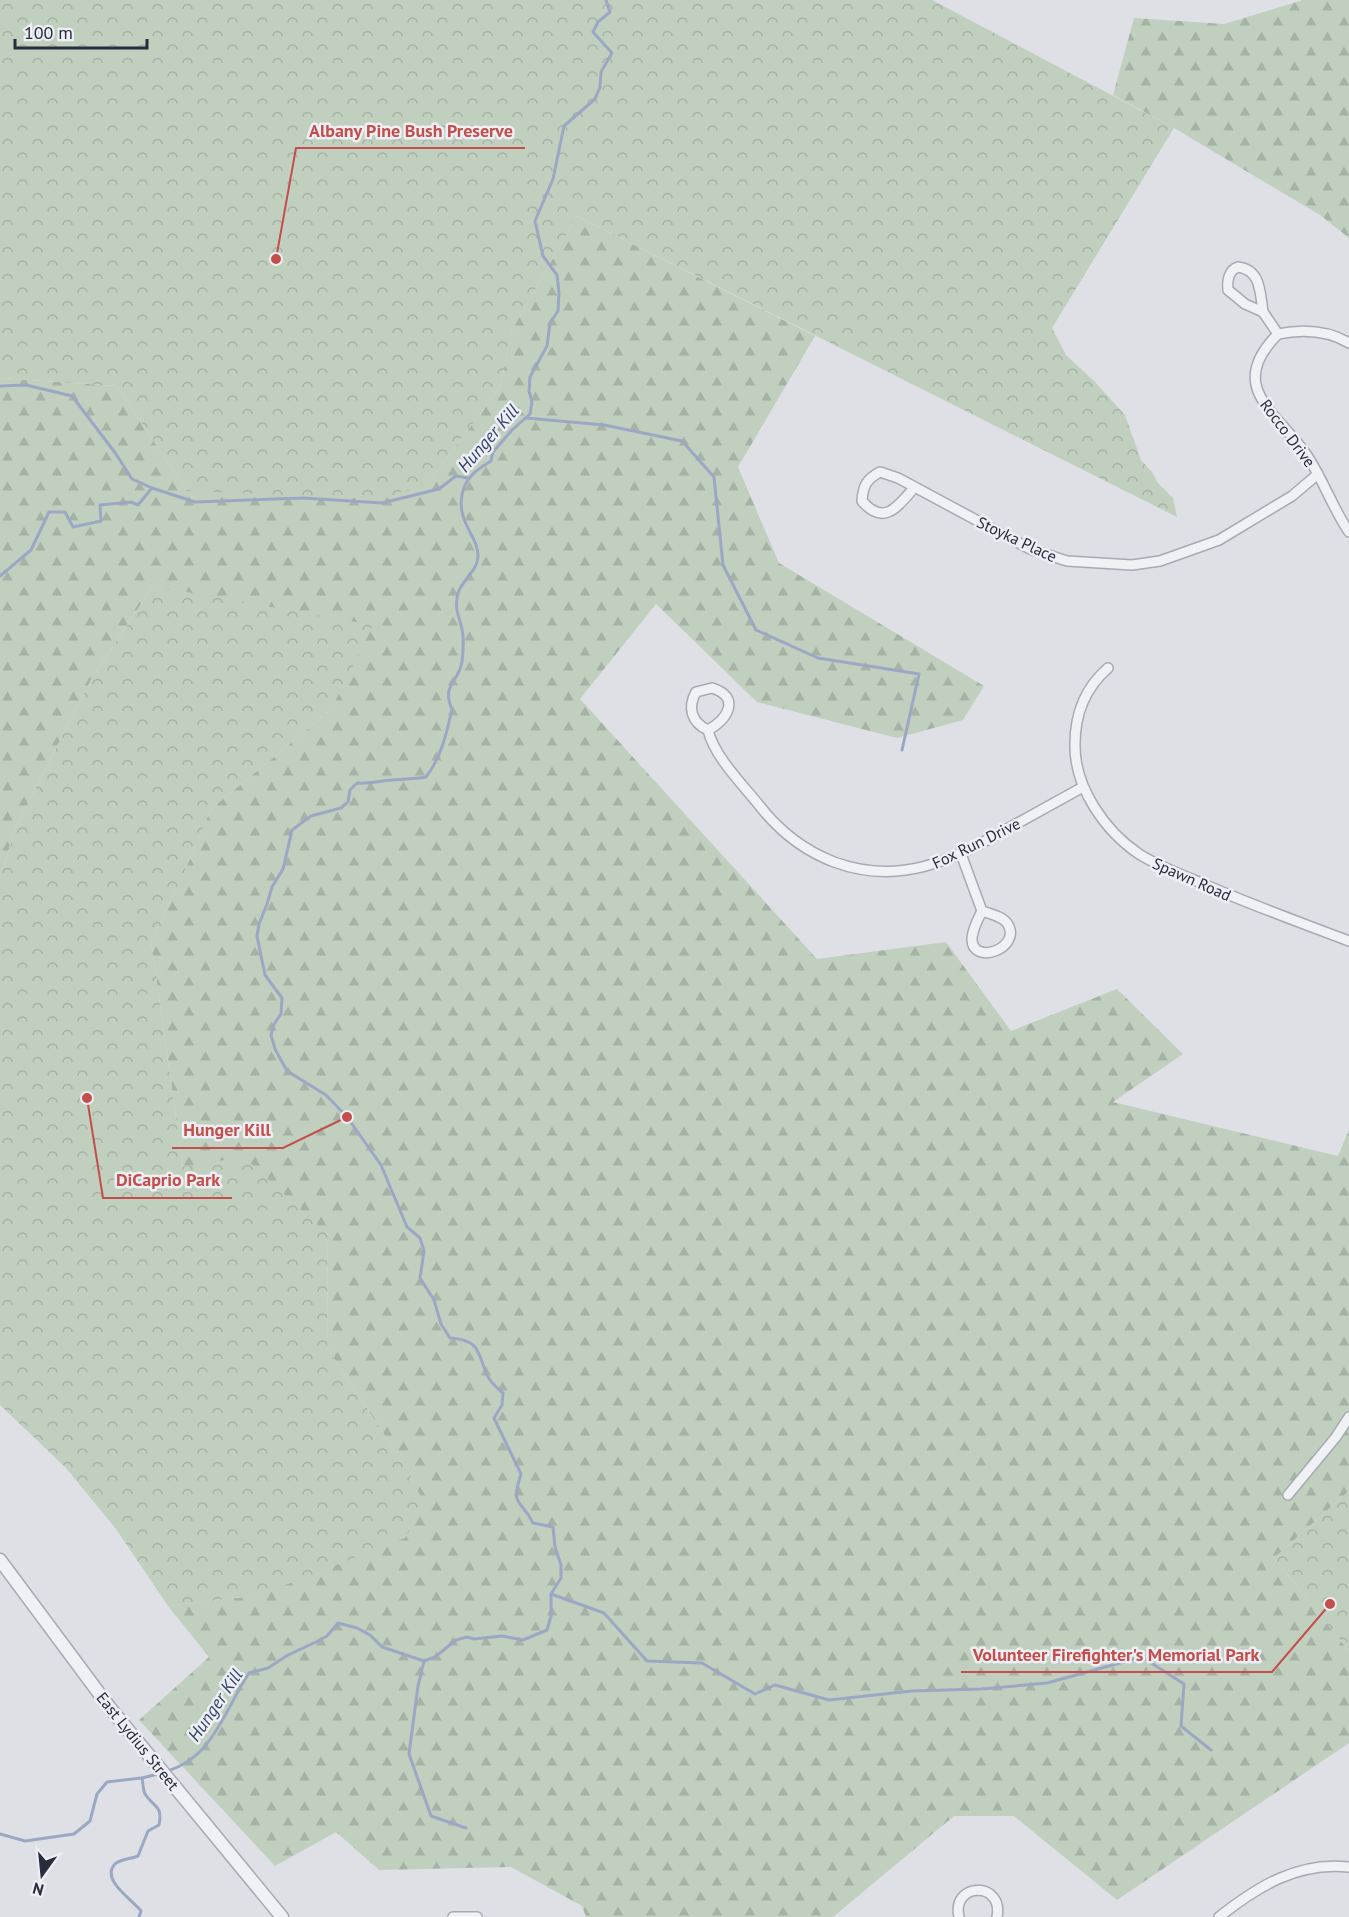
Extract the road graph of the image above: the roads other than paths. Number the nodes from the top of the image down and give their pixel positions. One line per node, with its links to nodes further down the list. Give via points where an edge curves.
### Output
1 (1263, 312): 1 (street, via 1253,272 1248,268 1233,269 1228,290); 2 (street)
2 (1278, 334): 3 (street, via 1296,330 1318,332); 4 (street, Rocco Drive, via 1259,361 1255,379 1260,398)
3 (1349, 343)
4 (1318, 474): 5 (street, Stoyka Place, via 1292,496 1219,540 1160,561 1132,565 1067,561 1030,549); 6 (street, Rocco Drive)
5 (914, 488): 5 (street, Stoyka Place, via 880,471 868,478 862,501 871,512 882,514 894,510)
6 (1349, 532)
7 (1108, 668): 9 (street, Spawn Road, via 1085,696 1077,717 1075,752)
8 (708, 730): 8 (street, Fox Run Drive, via 697,723 691,703 700,689 712,688 725,694 729,709 719,724); 10 (street, Fox Run Drive, via 716,751 780,830 824,858 869,871 904,871)
9 (1083, 787): 10 (street, Fox Run Drive); 12 (street, Spawn Road, via 1125,843 1156,864 1251,905)
10 (961, 854): 11 (street)
11 (982, 911): 11 (street, via 972,940 984,952 998,951 1006,943 1009,928 1000,918)
12 (1349, 940)
13 (1349, 1417): 14 (street)
14 (1288, 1495)
15 (0, 1560): 17 (street, East Lydius Street, via 110,1708)
16 (1349, 1867): 22 (street, via 1314,1867 1288,1874 1260,1887)
17 (282, 1917)
18 (453, 1917): 19 (street)
19 (477, 1917)
20 (959, 1917): 21 (street, via 960,1901 976,1890 995,1899)
21 (997, 1917)
22 (1219, 1917)

